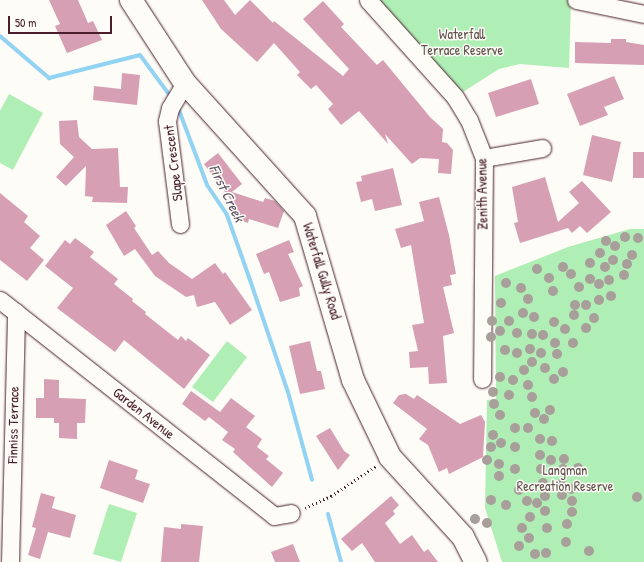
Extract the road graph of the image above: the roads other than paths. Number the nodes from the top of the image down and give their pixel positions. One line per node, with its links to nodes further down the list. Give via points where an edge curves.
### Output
1 (131, 0): 7 (street, Waterfall Gully Road)
2 (368, 0): 9 (street, Zenith Avenue, via 455,98 469,120)
3 (576, 0): 6 (street)
4 (603, 0): 5 (street)
5 (644, 1)
6 (644, 14)
7 (177, 95): 10 (street, Slape Crescent, via 167,121); 16 (street, Waterfall Gully Road, via 305,216 353,380 390,457 463,537)
8 (542, 148): 9 (street)
9 (484, 158): 13 (street, Zenith Avenue)
10 (180, 224)
11 (0, 300): 12 (street, Garden Avenue)
12 (16, 312): 14 (street, Garden Avenue, via 274,516); 15 (street, Finniss Terrace)
13 (482, 379)
14 (296, 511)
15 (10, 562)
16 (476, 562)

